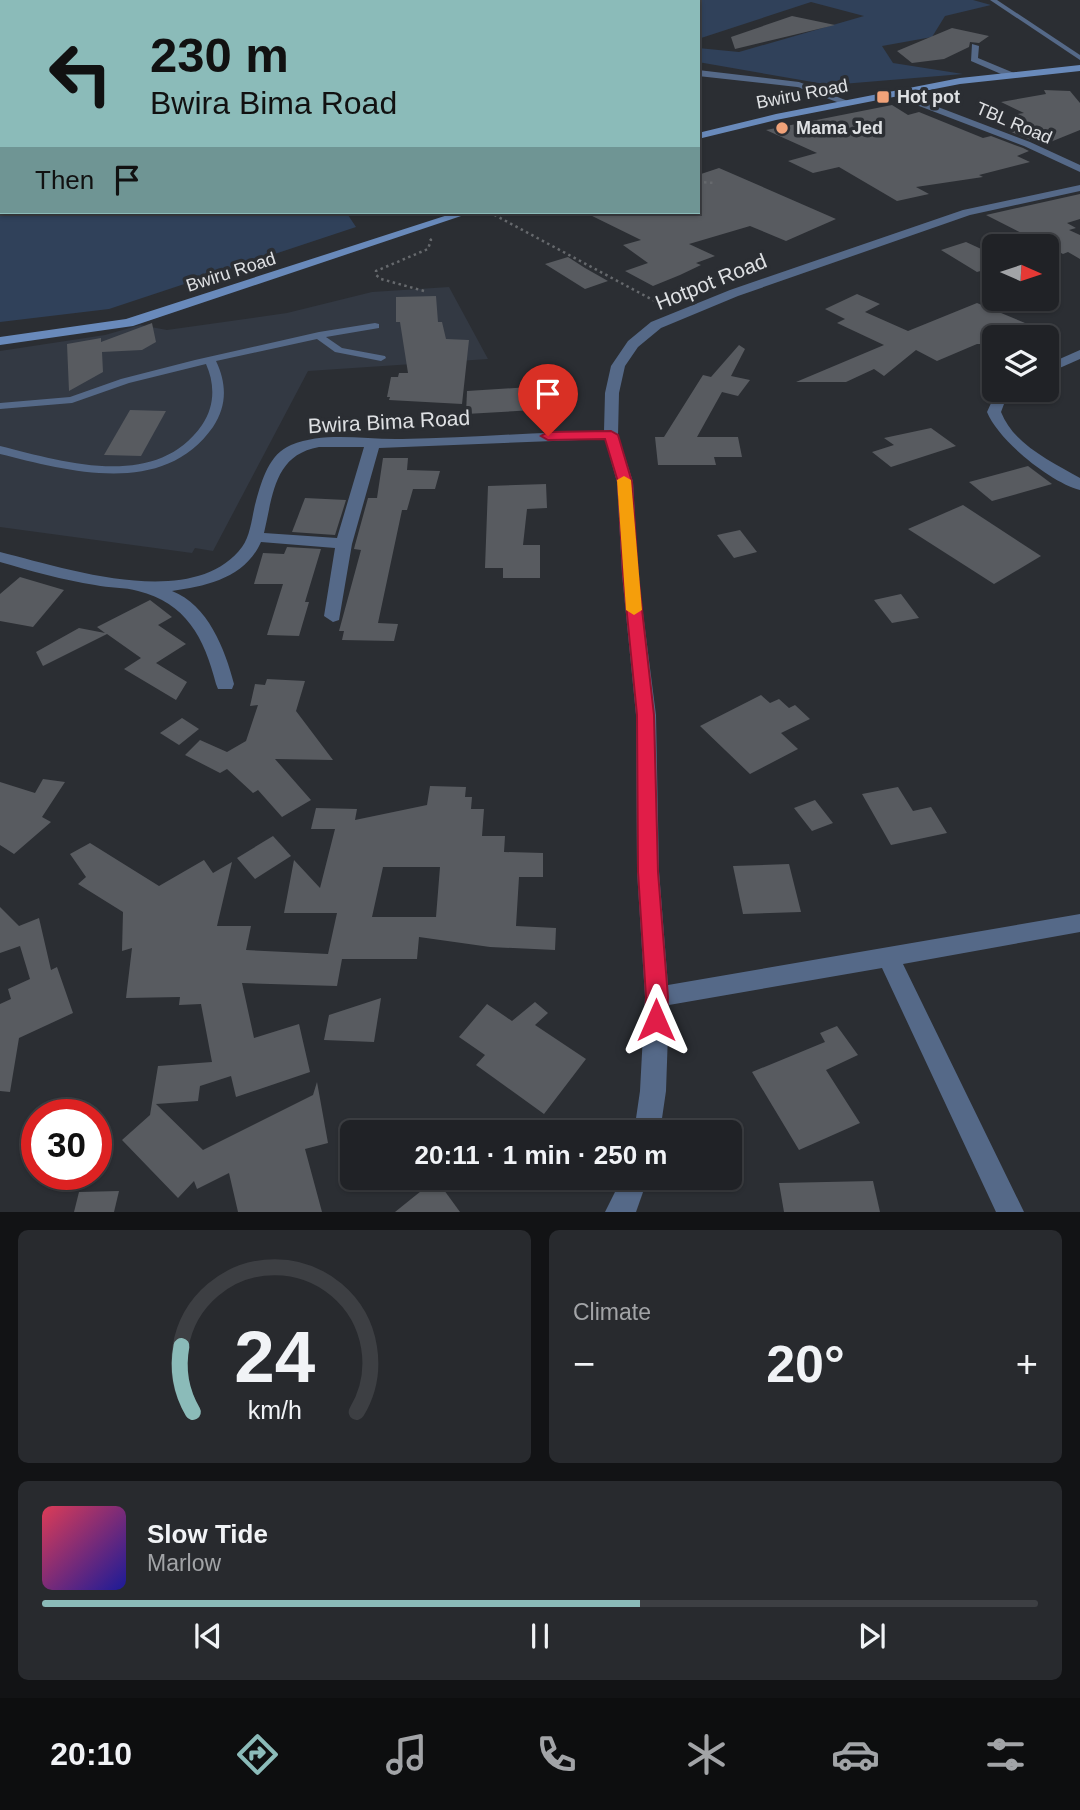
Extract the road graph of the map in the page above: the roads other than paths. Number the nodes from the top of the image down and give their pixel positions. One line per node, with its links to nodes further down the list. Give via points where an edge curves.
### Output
1 (993, 0): 3 (lane)
2 (975, 46): 6 (street, via 974,59)
3 (1080, 58)
4 (1080, 68): 6 (main road, Bwiru Road)
5 (700, 73): 8 (street, via 800,85)
6 (1011, 75): 7 (main road, Bwiru Road)
7 (896, 94): 8 (main road, Bwiru Road); 10 (street, TBL Road)
8 (848, 103): 9 (main road, Bwiru Road)
9 (700, 135)
10 (1080, 169)
11 (1080, 188): 22 (street, Hotpot Road, via 919,227 656,325 618,366)
12 (461, 214): 15 (main road, Bwiru Road, via 128,323)
13 (375, 326): 14 (lane)
14 (319, 335): 17 (lane, via 334,349); 18 (lane)
15 (0, 341)
16 (1080, 354): 19 (street)
17 (381, 358)
18 (210, 360): 21 (lane, via 72,400); 24 (lane, via 218,381 213,415 204,433 161,462 112,471)
19 (1059, 364)
20 (998, 402): 25 (street, via 994,412 1000,429)
21 (0, 406)
22 (611, 435): 23 (street, Bwira Bima Road); 34 (street, Hotpot Road, via 625,482 646,715 648,872)
23 (372, 445): 26 (street, Bwira Bima Road, via 308,446 284,454 267,490); 27 (street)
24 (0, 450)
25 (1080, 485)
26 (255, 537): 27 (street); 29 (street, Bwira Bima Road, via 239,560 214,576)
27 (344, 544): 30 (street)
28 (0, 557): 29 (street, Bwira Bima Road, via 69,576)
29 (143, 588): 31 (street, via 187,606 210,641)
30 (333, 616)
31 (225, 684)
32 (1080, 923): 33 (street)
33 (888, 958): 34 (street); 38 (street)
34 (657, 997): 35 (street, Hotpot Road)
35 (649, 1120)
36 (630, 1190): 37 (street)
37 (622, 1210)
38 (1010, 1212)

